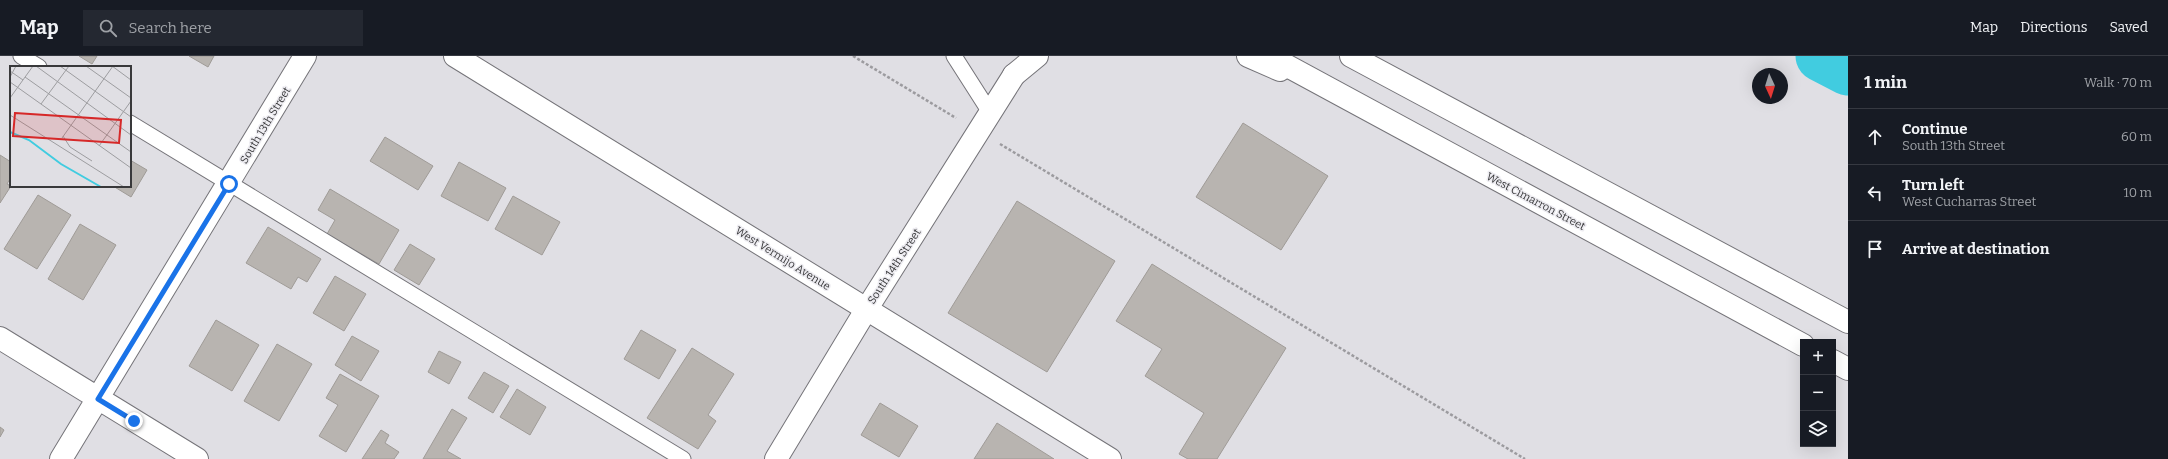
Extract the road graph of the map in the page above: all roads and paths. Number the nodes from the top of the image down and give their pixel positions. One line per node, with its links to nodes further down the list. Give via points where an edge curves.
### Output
1 (21, 56): 11 (lane)
2 (306, 56): 17 (main road, South 13th Street)
3 (456, 56): 18 (main road, West Vermijo Avenue)
4 (853, 56): 14 (path)
5 (954, 56): 13 (lane)
6 (1037, 56): 10 (main road, South 14th Street)
7 (1248, 56): 12 (main road)
8 (1269, 56): 12 (main road, West Cimarron Street)
9 (1351, 56): 19 (main road)
10 (1017, 65): 13 (main road, South 14th Street)
11 (37, 66)
12 (1349, 100): 21 (main road, West Cimarron Street)
13 (990, 114): 18 (main road, South 14th Street)
14 (956, 118)
15 (131, 124): 17 (lane)
16 (999, 143): 30 (path)
17 (229, 184): 24 (main road, South 13th Street); 27 (lane)
18 (866, 310): 28 (main road, South 14th Street); 29 (main road, West Vermijo Avenue)
19 (1848, 322)
20 (0, 338): 24 (main road)
21 (1800, 343)
22 (1836, 363): 23 (main road)
23 (1848, 369)
24 (98, 399): 25 (main road, South 13th Street); 26 (main road)
25 (61, 459)
26 (197, 459)
27 (683, 459)
28 (776, 459)
29 (1110, 459)
30 (1526, 459)

